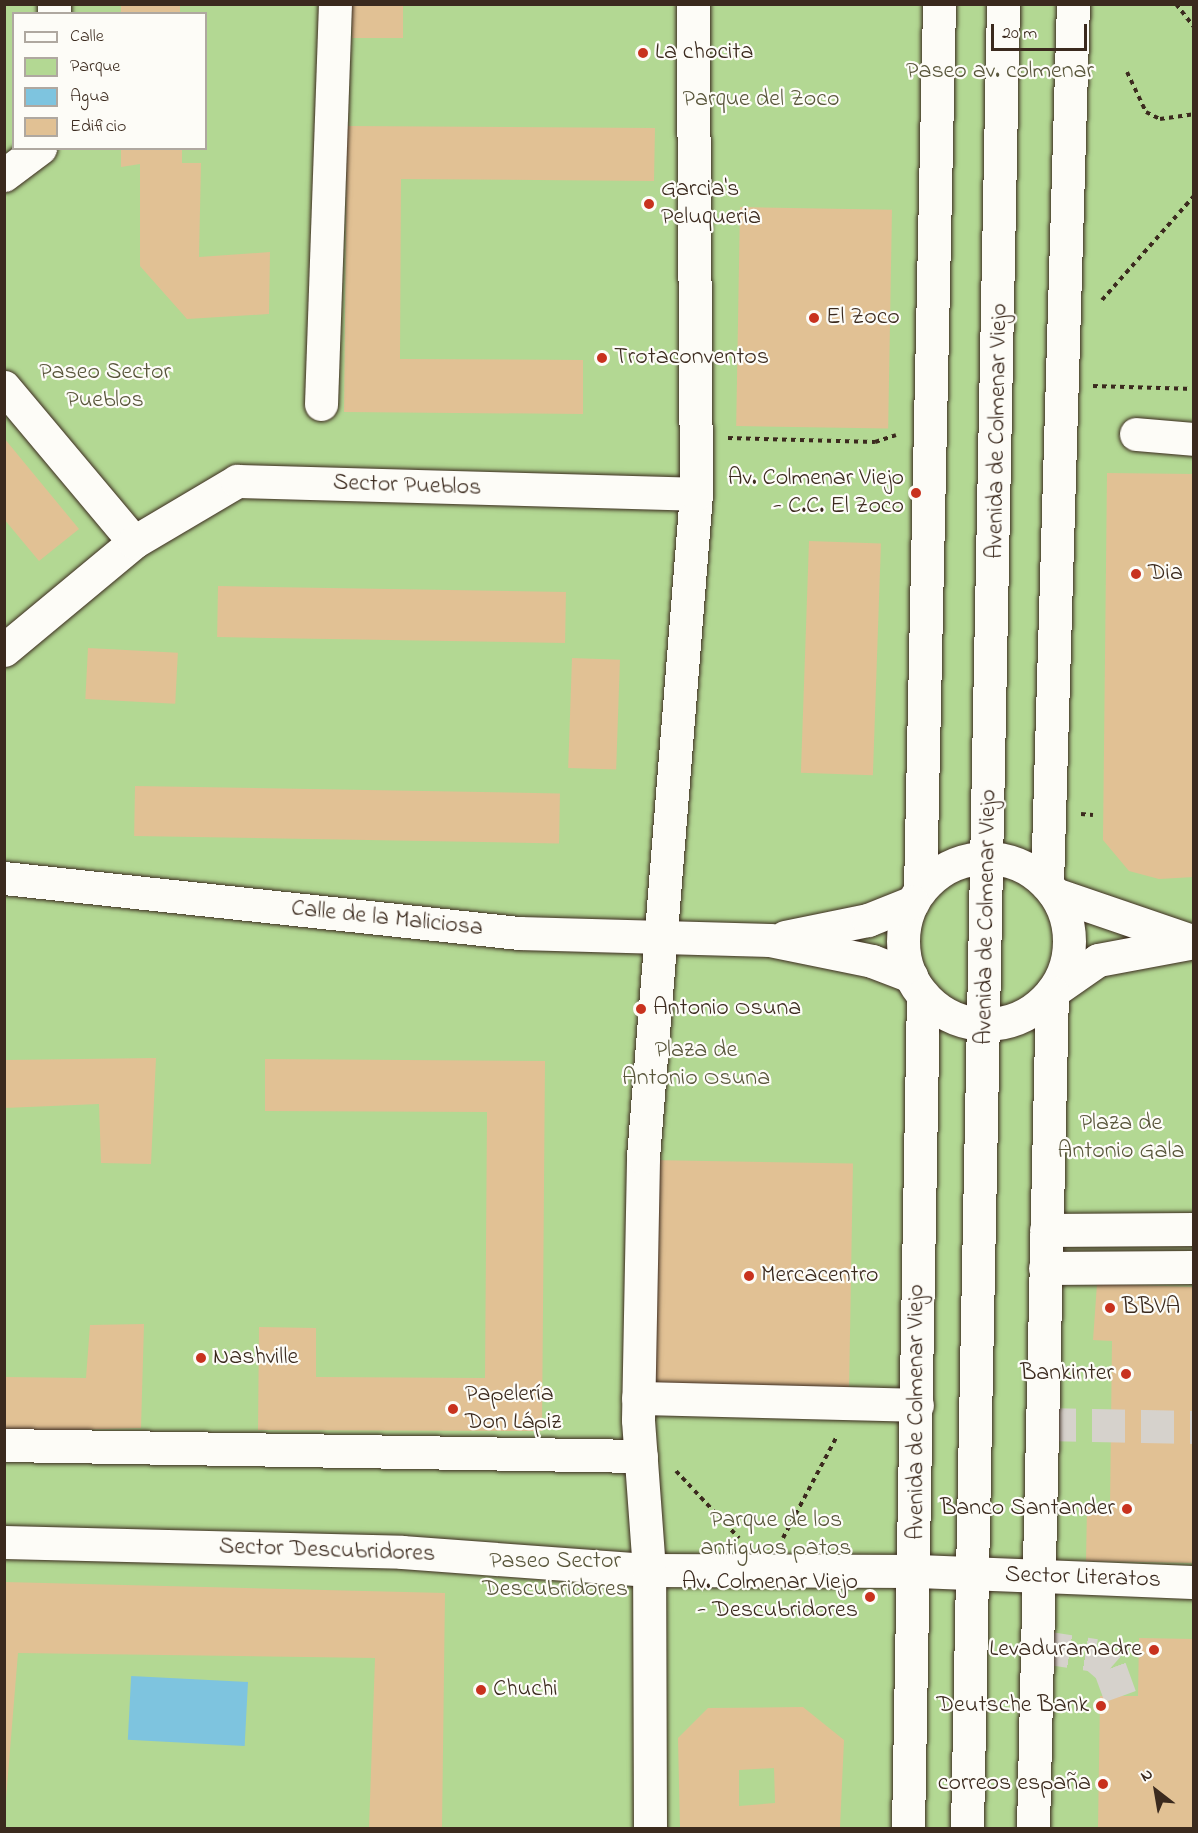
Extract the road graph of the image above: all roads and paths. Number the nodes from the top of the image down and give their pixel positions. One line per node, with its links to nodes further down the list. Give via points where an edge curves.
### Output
1 (335, 4): 17 (street)
2 (693, 4): 20 (street)
3 (939, 4): 18 (street)
4 (1003, 4): 25 (street, Avenida de Colmenar Viejo)
5 (1073, 4): 14 (street)
6 (1176, 4): 7 (path)
7 (1194, 27)
8 (1127, 72): 9 (path, via 1146,112 1160,119)
9 (1194, 114)
10 (37, 150): 11 (street)
11 (4, 175)
12 (1194, 196): 13 (path)
13 (1102, 300)
14 (1065, 385): 16 (path); 27 (street)
15 (4, 387): 23 (street)
16 (1194, 388)
17 (321, 404)
18 (930, 424): 20 (path, via 875,442); 28 (street)
19 (1136, 434): 21 (street)
20 (697, 437): 22 (street)
21 (1194, 439)
22 (696, 494): 23 (street, Sector Pueblos, via 237,481); 29 (street)
23 (134, 542): 24 (street, Sector Pueblos)
24 (4, 650)
25 (988, 858): 27 (street, via 1030,870); 28 (street, Calle de la Maliciosa, via 963,861); 34 (street, Avenida de Colmenar Viejo)
26 (4, 878): 29 (street, Calle de la Maliciosa, via 519,933)
27 (1051, 889): 31 (street); 33 (street, via 1066,918 1069,944)
28 (917, 896): 30 (street, Calle de la Maliciosa, via 868,920); 32 (street, Avenida de Colmenar Viejo, via 904,926)
29 (662, 936): 30 (street, Calle de la Maliciosa); 39 (street, via 643,1157)
30 (770, 940): 32 (street, Calle de la Maliciosa, via 872,961)
31 (1194, 942): 33 (street, via 1098,960)
32 (916, 985): 34 (street, Calle de la Maliciosa, via 961,1020); 41 (street, Avenida de Colmenar Viejo)
33 (1052, 992): 34 (street, via 1017,1017); 36 (street)
34 (984, 1024): 48 (street, Avenida de Colmenar Viejo)
35 (1194, 1229): 36 (street)
36 (1046, 1230): 38 (street)
37 (1192, 1267): 38 (street)
38 (1045, 1268): 49 (street)
39 (639, 1398): 40 (street); 42 (street)
40 (854, 1403): 41 (street); 45 (path)
41 (917, 1405): 47 (street, Avenida de Colmenar Viejo)
42 (640, 1444): 43 (street); 45 (path); 46 (street)
43 (4, 1445)
44 (4, 1542): 46 (street, Sector Descubridores, via 402,1552)
45 (767, 1569): 46 (street, Sector Descubridores); 47 (street, Sector Descubridores)
46 (649, 1570): 51 (street)
47 (916, 1570): 48 (street, Sector Descubridores); 52 (street, Avenida de Colmenar Viejo)
48 (973, 1573): 49 (street, Sector Literatos); 53 (street, Avenida de Colmenar Viejo)
49 (1039, 1577): 50 (street, Sector Literatos); 54 (street)
50 (1194, 1582)
51 (650, 1828)
52 (908, 1828)
53 (967, 1828)
54 (1033, 1828)

